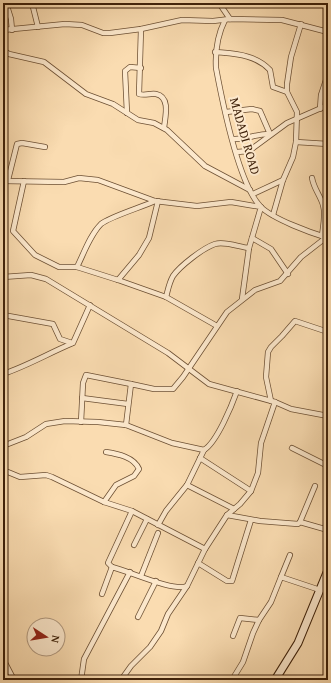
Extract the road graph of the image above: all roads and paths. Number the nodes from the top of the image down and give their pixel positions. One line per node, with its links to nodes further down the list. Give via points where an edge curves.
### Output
1 (6, 3): 9 (street)
2 (32, 3): 6 (street)
3 (220, 3): 4 (street)
4 (228, 20): 5 (street, via 282,20); 7 (street, via 182,20); 12 (street, MADADI ROAD, via 218,36)
5 (301, 24): 10 (street); 15 (street, via 288,70)
6 (38, 27): 7 (street, via 82,25 103,33); 9 (street)
7 (141, 29): 13 (street)
8 (3, 30): 9 (street)
9 (12, 30)
10 (328, 32)
11 (3, 50): 20 (street, via 9,54 44,62 86,94 113,104)
12 (215, 52): 15 (street, via 254,58 270,70 273,88); 18 (street, MADADI ROAD)
13 (141, 68): 20 (street, via 130,67 125,71); 23 (street, via 140,94 155,93 162,96 165,103)
14 (328, 74): 17 (street, via 321,95)
15 (287, 92): 19 (street)
16 (328, 105): 17 (street)
17 (320, 108): 21 (street)
18 (226, 112): 24 (street, via 252,109 260,111); 25 (street, MADADI ROAD)
19 (297, 112): 21 (street); 22 (street)
20 (127, 113): 23 (street, via 138,120)
21 (303, 116): 22 (street)
22 (297, 119): 24 (street); 26 (street)
23 (164, 128): 34 (street, via 205,166)
24 (270, 134): 25 (street); 29 (street, via 253,149)
25 (233, 139): 29 (street, MADADI ROAD)
26 (296, 142): 27 (street); 31 (street, via 294,158)
27 (328, 144)
28 (45, 147): 32 (street, via 17,144)
29 (237, 152): 34 (street, MADADI ROAD)
30 (312, 178): 38 (street, via 324,211)
31 (283, 180): 34 (street); 37 (street)
32 (6, 181): 33 (street)
33 (24, 181): 35 (street, via 64,182 79,178 98,180); 41 (street, via 14,231 35,255 59,266)
34 (251, 192): 36 (street, MADADI ROAD)
35 (156, 201): 36 (street, via 197,206 231,202); 41 (street, via 101,224 92,236); 44 (street, via 149,238 139,255)
36 (262, 207): 37 (street, MADADI ROAD); 39 (street)
37 (273, 215): 38 (street, MADADI ROAD)
38 (326, 237): 42 (street, via 301,257)
39 (252, 238): 40 (street); 42 (street, via 271,249)
40 (249, 248): 45 (street, via 215,244 178,270 169,285); 46 (street)
41 (77, 267): 44 (street)
42 (288, 274): 46 (street, via 277,283 255,290)
43 (3, 277): 47 (street, via 31,276 46,279)
44 (118, 280): 45 (street)
45 (166, 297): 49 (street)
46 (242, 299): 49 (street, via 227,312)
47 (90, 305): 51 (street); 52 (street)
48 (3, 315): 51 (street, via 53,324 62,341)
49 (217, 326): 52 (street)
50 (328, 332): 57 (street, via 295,321 271,347 266,365)
51 (73, 343): 53 (street, via 40,357 25,367)
52 (190, 368): 54 (street, via 173,389 154,389); 55 (street, via 209,384)
53 (3, 374)
54 (131, 384): 56 (street, via 86,375); 58 (street)
55 (237, 391): 57 (street); 65 (street, via 228,416)
56 (82, 398): 58 (street); 61 (street)
57 (273, 402): 60 (street, via 291,410); 72 (street, via 261,443 258,473)
58 (128, 404): 62 (street)
59 (328, 409): 60 (street)
60 (326, 415)
61 (81, 422): 62 (street); 63 (street, via 46,424 26,437)
62 (126, 425): 65 (street, via 172,443)
63 (3, 446)
64 (292, 448): 68 (street)
65 (204, 450): 67 (street)
66 (106, 452): 73 (street, via 129,459 137,464 139,469 134,476 116,485)
67 (200, 458): 70 (street); 72 (street)
68 (328, 466)
69 (3, 470): 73 (street, via 20,477 46,475)
70 (187, 485): 74 (street); 80 (street)
71 (315, 486): 79 (street)
72 (251, 491): 74 (street)
73 (104, 502): 75 (street)
74 (234, 509): 76 (street)
75 (132, 511): 77 (street); 87 (street, via 108,563)
76 (227, 515): 78 (street); 84 (street)
77 (147, 519): 80 (street); 83 (street)
78 (251, 520): 79 (street, via 293,524); 86 (street, via 232,581 227,581)
79 (300, 522): 81 (street)
80 (158, 525): 84 (street)
81 (328, 530)
82 (158, 533): 90 (street)
83 (134, 545)
84 (205, 549): 86 (street)
85 (290, 555): 91 (street)
86 (198, 563): 93 (street)
87 (112, 568): 89 (street); 95 (street)
88 (328, 570): 94 (main road)
89 (130, 572): 90 (street); 101 (street, via 84,659)
90 (141, 576): 92 (street)
91 (281, 577): 94 (street); 97 (street, via 272,602)
92 (156, 581): 93 (street, via 170,587); 96 (street)
93 (187, 586): 102 (street, via 168,614 154,642)
94 (320, 590): 106 (main road, via 298,643)
95 (102, 594)
96 (138, 617)
97 (259, 620): 98 (street, via 240,618); 105 (street, via 243,662)
98 (233, 636)
99 (3, 658): 100 (street)
100 (14, 680)
101 (81, 680)
102 (121, 680)
103 (136, 680): 104 (street)
104 (145, 680)
105 (232, 680)
106 (275, 680)

